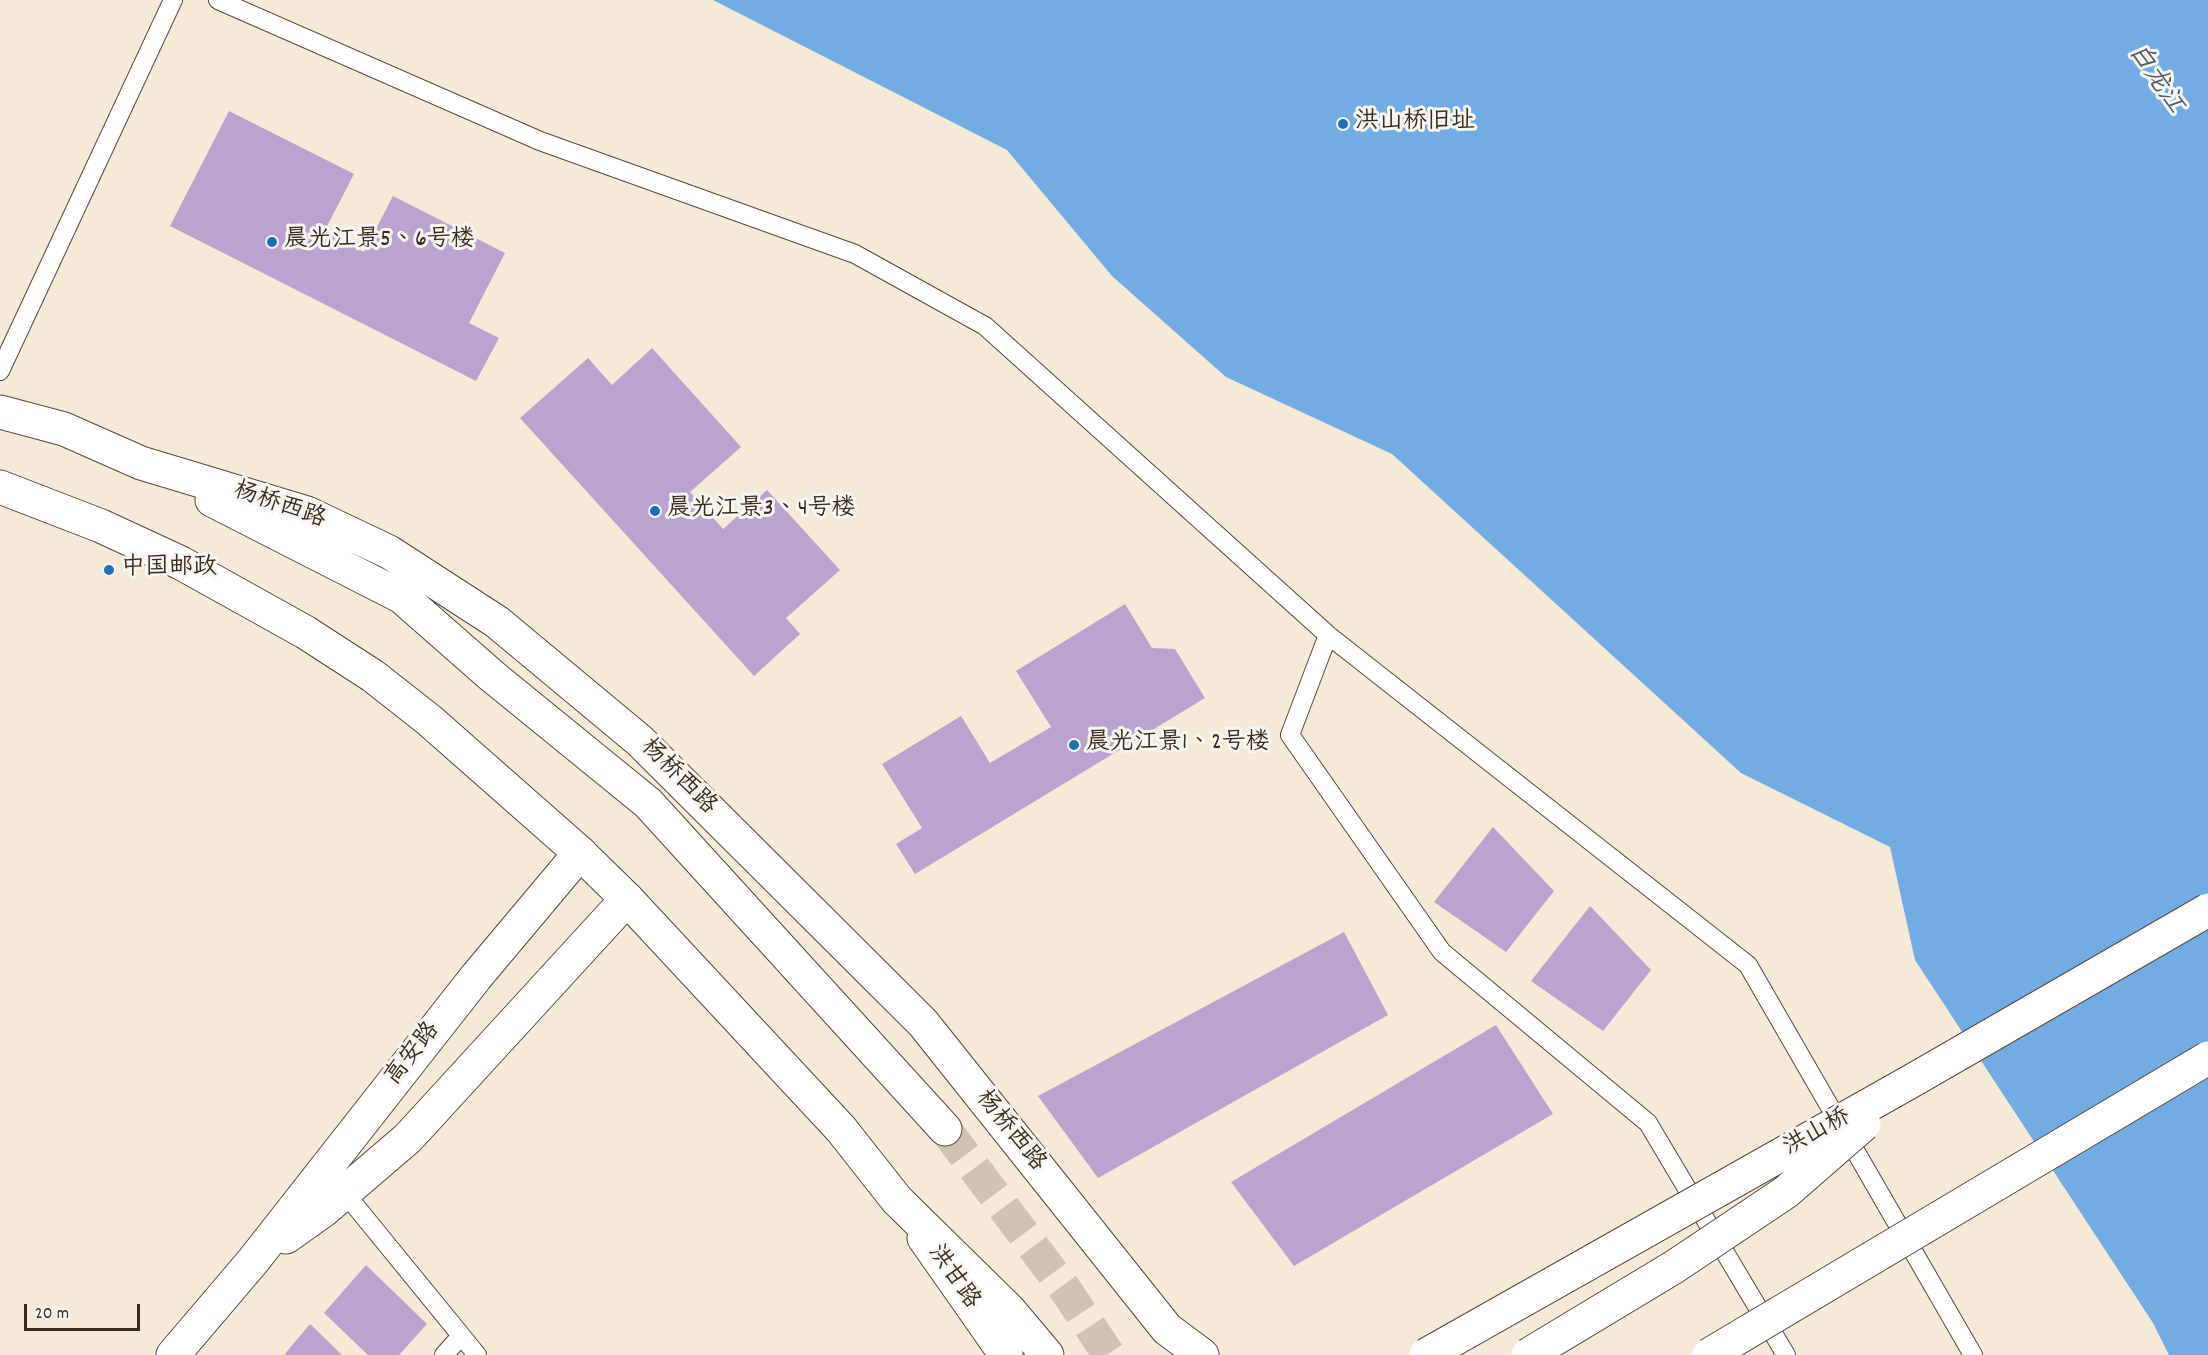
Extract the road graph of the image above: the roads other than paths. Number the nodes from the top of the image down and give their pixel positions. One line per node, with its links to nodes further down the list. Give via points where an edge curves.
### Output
1 (173, 0): 3 (lane)
2 (218, 0): 7 (lane, via 540,141 855,254 985,326)
3 (0, 371)
4 (0, 412): 5 (main road, 杨桥西路, via 63,429)
5 (141, 463): 13 (main road, via 402,597 648,803); 23 (main road, 杨桥西路, via 307,513 388,552 498,622 640,741 923,1023 1167,1329)
6 (0, 487): 8 (main road, via 181,563 305,632 373,676 429,720)
7 (1328, 635): 27 (lane, via 1290,735 1442,952 1648,1123); 28 (lane, via 1748,965)
8 (580, 853): 9 (main road); 16 (main road, 高安路, via 476,976)
9 (627, 899): 14 (main road, 高安路, via 408,1138); 15 (main road, via 841,1129)
10 (2208, 910): 12 (main road, 洪山桥, bridge)
11 (2208, 1058): 26 (main road, bridge)
12 (1916, 1079): 24 (main road, 洪山桥, bridge); 25 (main road, bridge, via 1786,1192 1674,1267)
13 (945, 1129)
14 (344, 1192): 16 (main road, 高安路); 17 (lane)
15 (897, 1200): 21 (main road, 洪甘路); 22 (main road, via 1010,1311)
16 (253, 1261): 18 (main road, 高安路)
17 (461, 1336): 19 (lane); 20 (lane)
18 (173, 1355)
19 (444, 1355)
20 (477, 1355)
21 (1006, 1355)
22 (1047, 1355)
23 (1202, 1355)
24 (1426, 1355)
25 (1528, 1355)
26 (1709, 1355)
27 (1786, 1355)
28 (1973, 1355)

